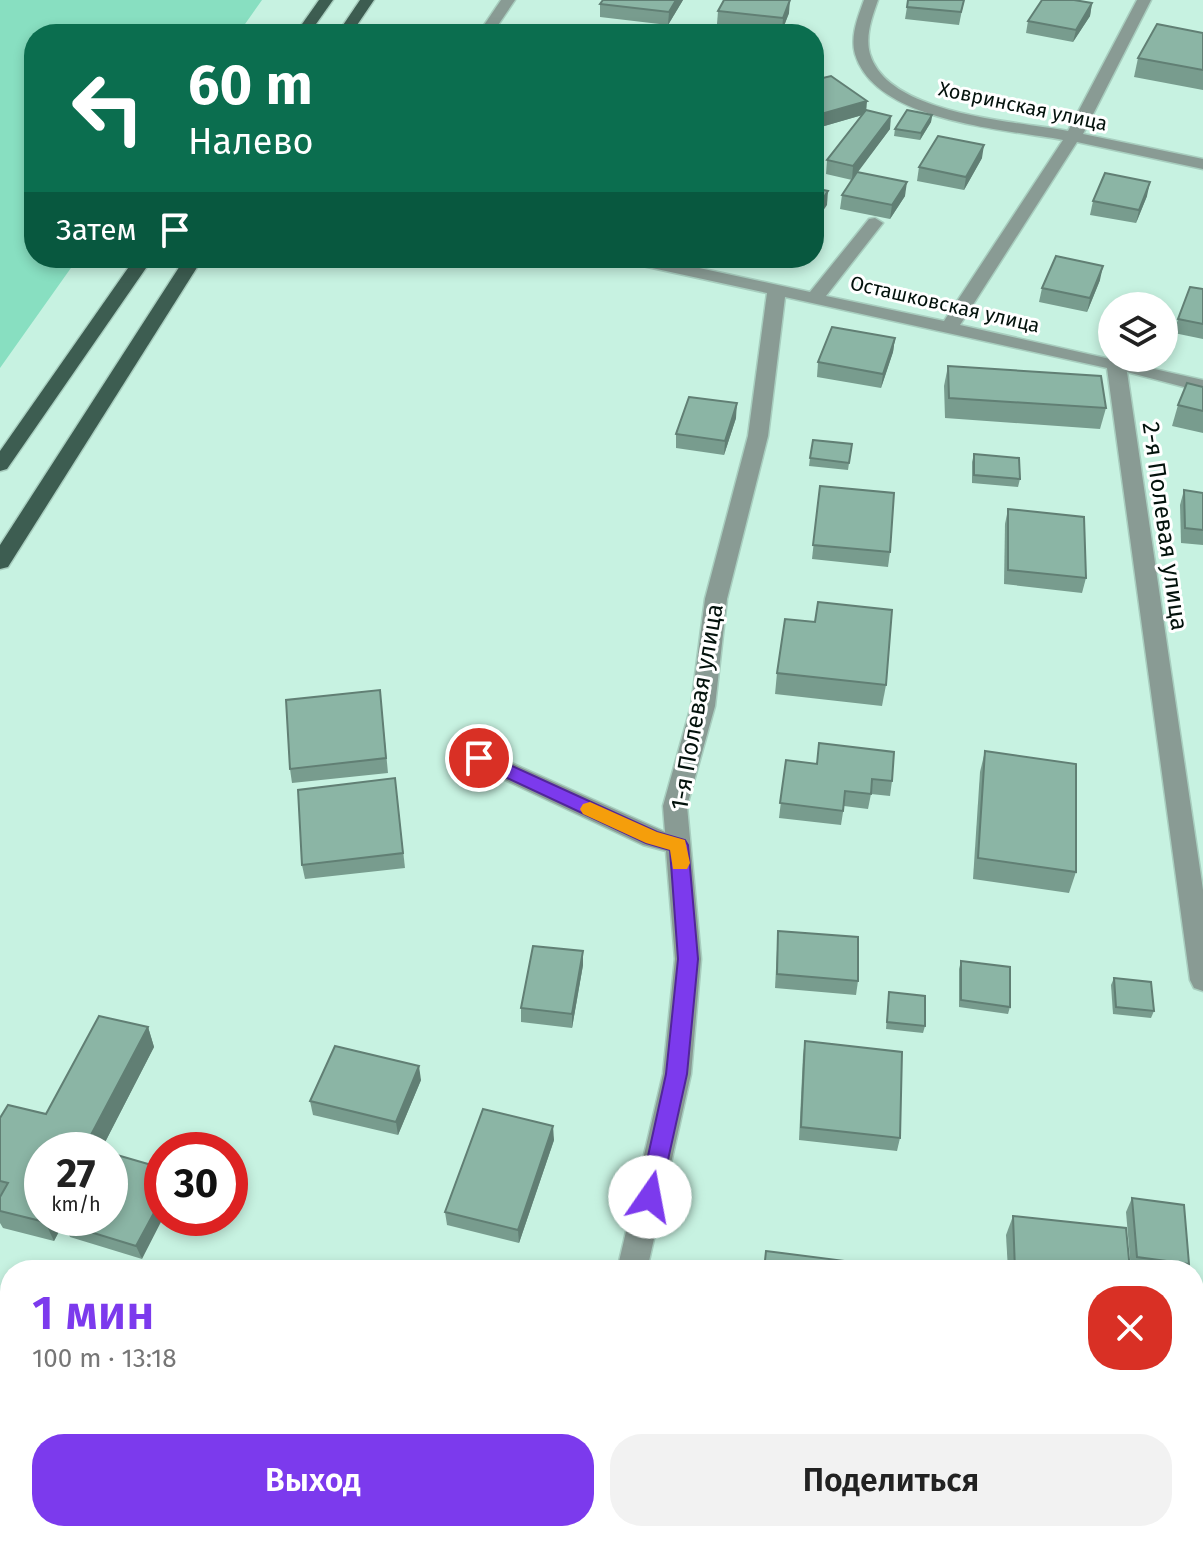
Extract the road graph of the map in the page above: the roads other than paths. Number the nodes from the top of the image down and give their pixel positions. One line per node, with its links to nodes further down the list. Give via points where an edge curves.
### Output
1 (326, 0): 6 (main road)
2 (367, 0): 7 (main road)
3 (508, 0): 8 (street)
4 (871, 0): 9 (street, Ховринская улица, via 859,34 863,55 883,84 908,100 955,114)
5 (1144, 0): 9 (street)
6 (309, 24)
7 (351, 24)
8 (492, 24)
9 (1073, 137): 10 (street, Ховринская улица); 17 (street)
10 (1203, 164)
11 (875, 223): 16 (street)
12 (137, 268): 22 (main road)
13 (188, 268): 23 (main road)
14 (677, 268): 15 (street, Осташковская улица)
15 (777, 289): 16 (street, Осташковская улица); 25 (street, 1-я Полевая улица, via 758,436 716,599 703,706 675,806)
16 (815, 298): 17 (street, Осташковская улица)
17 (948, 329): 18 (street, Осташковская улица)
18 (1098, 360)
19 (1117, 372): 26 (street, 2-я Полевая улица)
20 (1148, 372): 21 (street, Осташковская улица)
21 (1203, 386)
22 (0, 465)
23 (0, 562)
24 (479, 758): 25 (street, via 652,838)
25 (679, 845): 27 (street, 1-я Полевая улица, via 688,959 677,1074)
26 (1203, 980)
27 (634, 1260)

